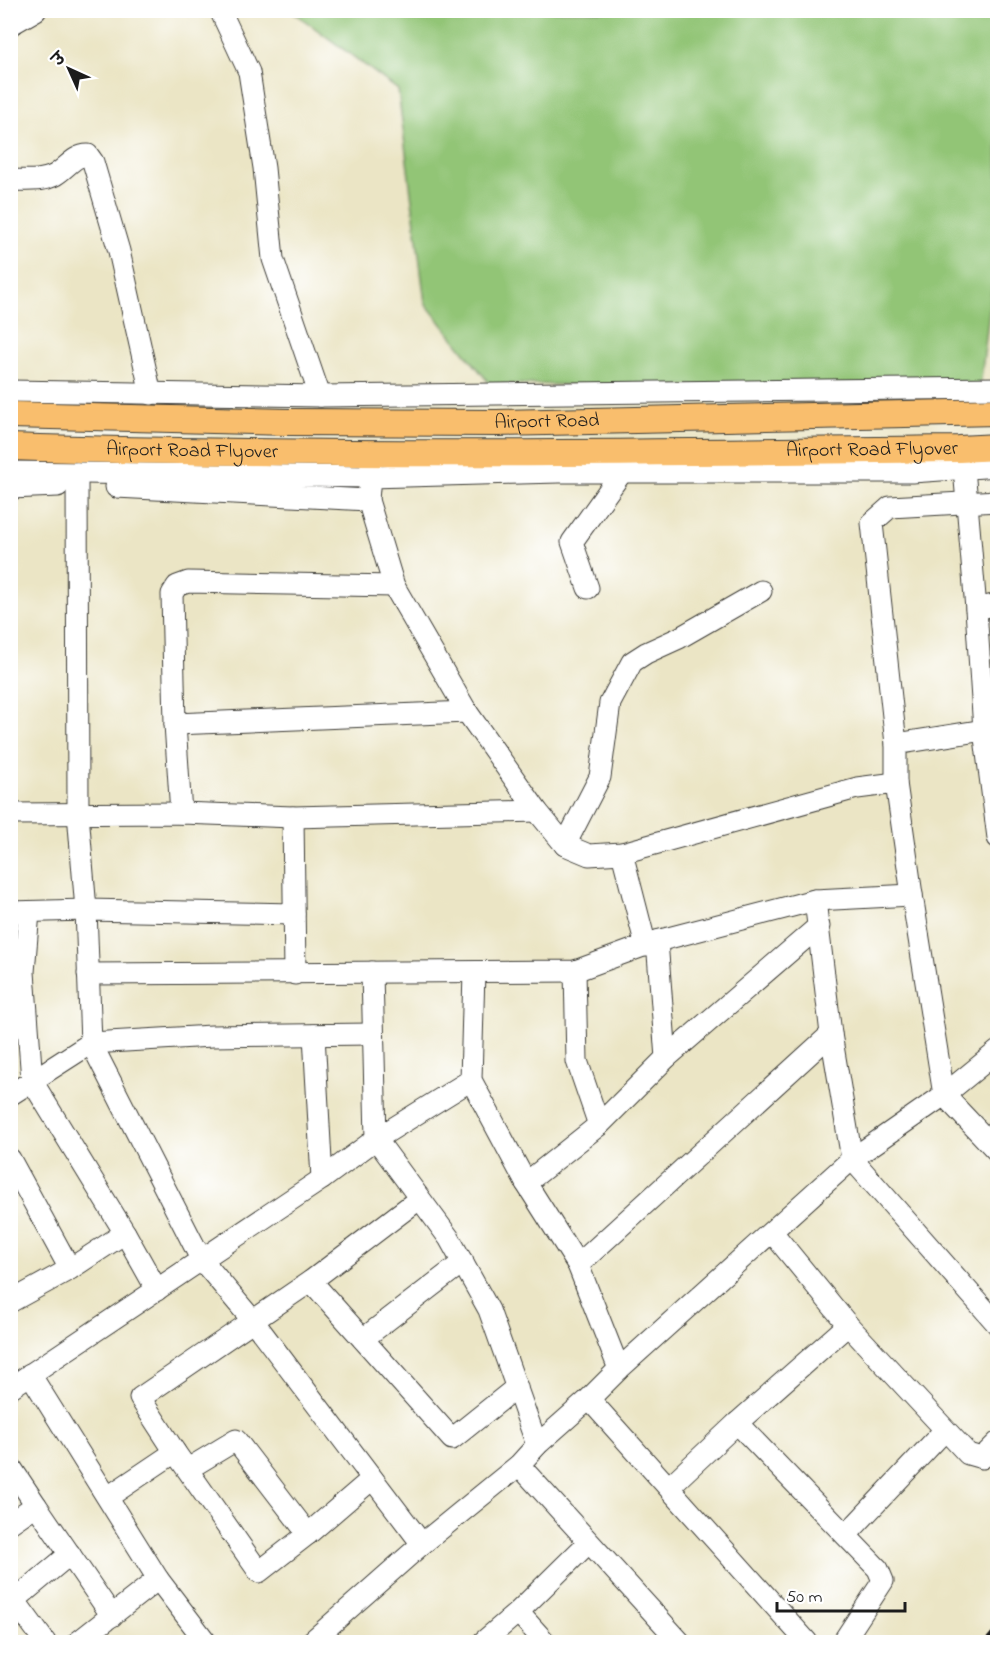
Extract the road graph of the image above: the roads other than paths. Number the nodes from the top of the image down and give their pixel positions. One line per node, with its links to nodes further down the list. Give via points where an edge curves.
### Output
1 (36, 10): 3 (street)
2 (220, 10): 8 (street, via 249,72 273,259)
3 (10, 25)
4 (10, 180): 7 (street, via 54,176 81,155 88,155 93,162 116,239)
5 (998, 388): 8 (street)
6 (10, 391): 9 (street)
7 (151, 394): 8 (street); 9 (street)
8 (320, 396)
9 (90, 409): 10 (main road, Airport Road, via 278,422 497,423); 11 (main road)
10 (998, 412)
11 (10, 415)
12 (10, 447): 15 (main road, Airport Road Flyover, via 156,451)
13 (998, 447): 14 (main road, Airport Road Flyover)
14 (748, 462): 15 (main road, Airport Road Flyover); 17 (street, via 912,472); 19 (street)
15 (371, 465): 19 (street); 20 (street); 22 (street)
16 (998, 466): 17 (street)
17 (964, 468): 24 (street)
18 (10, 472): 20 (street)
19 (621, 472): 26 (street, via 572,542)
20 (77, 479): 21 (street); 22 (street); 38 (street)
21 (10, 488)
22 (368, 500): 25 (street)
23 (998, 501): 24 (street)
24 (967, 503): 29 (street); 34 (street, via 890,507 872,523)
25 (394, 586): 31 (street); 32 (street, via 188,582 177,585 172,594)
26 (588, 588)
27 (761, 591): 43 (street, via 632,662 610,703 600,777)
28 (998, 604): 29 (street)
29 (976, 609): 30 (street)
30 (989, 687): 33 (street)
31 (467, 712): 32 (street); 37 (street)
32 (175, 724): 39 (street)
33 (984, 730): 34 (street); 35 (street)
34 (896, 744): 36 (street)
35 (994, 779): 42 (street)
36 (896, 783): 44 (street, via 857,788); 45 (street)
37 (537, 811): 41 (street); 43 (street)
38 (78, 813): 39 (street); 40 (street); 47 (street)
39 (181, 813): 41 (street)
40 (10, 814)
41 (293, 817): 49 (street)
42 (998, 838)
43 (566, 845): 44 (street, via 589,855)
44 (622, 853): 51 (street)
45 (912, 895): 46 (street); 67 (street)
46 (815, 900): 50 (street); 51 (street)
47 (86, 910): 48 (street); 49 (street); 56 (street)
48 (20, 912): 53 (street)
49 (294, 914): 57 (street)
50 (819, 926): 59 (street); 63 (street)
51 (652, 944): 52 (street); 63 (street)
52 (575, 971): 55 (street); 68 (street, via 578,1060)
53 (17, 972): 65 (street)
54 (372, 972): 55 (street); 57 (street); 58 (street)
55 (474, 972): 64 (street)
56 (88, 974): 57 (street); 61 (street)
57 (295, 974)
58 (372, 1034): 60 (street); 69 (street)
59 (831, 1034): 71 (street); 80 (street)
60 (314, 1035): 61 (street); 73 (street)
61 (91, 1043): 65 (street); 78 (street)
62 (998, 1051): 67 (street)
63 (666, 1058): 68 (street)
64 (471, 1080): 69 (street); 74 (street)
65 (32, 1081): 66 (street); 77 (street)
66 (10, 1095)
67 (944, 1095): 70 (street); 71 (street)
68 (600, 1125): 74 (street)
69 (376, 1139): 73 (street); 75 (street)
70 (998, 1152)
71 (852, 1159): 76 (street); 86 (street)
72 (10, 1160): 81 (street)
73 (321, 1179): 78 (street)
74 (526, 1183): 80 (street)
75 (419, 1199): 79 (street); 82 (street)
76 (772, 1232): 87 (street); 89 (street)
77 (126, 1233): 81 (street); 83 (street)
78 (201, 1259): 83 (street); 85 (street)
79 (463, 1262): 88 (street); 91 (street, via 489,1310)
80 (578, 1265): 89 (street)
81 (70, 1269): 84 (street)
82 (311, 1281): 85 (street); 88 (street)
83 (157, 1290): 90 (street)
84 (10, 1302)
85 (254, 1322): 98 (street, via 140,1398); 102 (street)
86 (998, 1325)
87 (848, 1326): 94 (street); 95 (street)
88 (363, 1340): 91 (street, via 452,1439)
89 (619, 1369): 93 (street)
90 (30, 1374): 92 (street); 104 (street)
91 (517, 1387): 97 (street)
92 (10, 1388)
93 (589, 1399): 97 (street); 103 (street)
94 (737, 1423): 103 (street); 108 (street)
95 (945, 1430): 96 (street, via 968,1454 982,1458); 108 (street)
96 (998, 1442)
97 (537, 1445): 99 (street)
98 (175, 1452): 101 (street); 104 (street)
99 (519, 1465): 109 (street); 110 (street)
100 (10, 1466): 105 (street)
101 (188, 1469): 107 (street, via 236,1440); 107 (street, via 259,1572)
102 (372, 1479): 107 (street); 110 (street)
103 (669, 1486): 123 (street)
104 (108, 1497): 112 (street)
105 (36, 1505): 106 (street); 111 (street)
106 (10, 1523)
107 (308, 1534)
108 (846, 1534): 124 (street, via 878,1569 883,1581)
109 (588, 1543): 114 (street); 122 (street)
110 (422, 1544): 119 (street)
111 (70, 1554): 113 (street); 115 (street)
112 (158, 1579): 115 (street); 118 (street)
113 (13, 1602): 117 (street)
114 (519, 1612): 120 (street); 121 (street)
115 (112, 1616): 116 (street)
116 (85, 1640)
117 (45, 1642)
118 (206, 1642)
119 (311, 1642)
120 (483, 1642)
121 (545, 1642)
122 (680, 1642)
123 (807, 1642)
124 (843, 1642)

